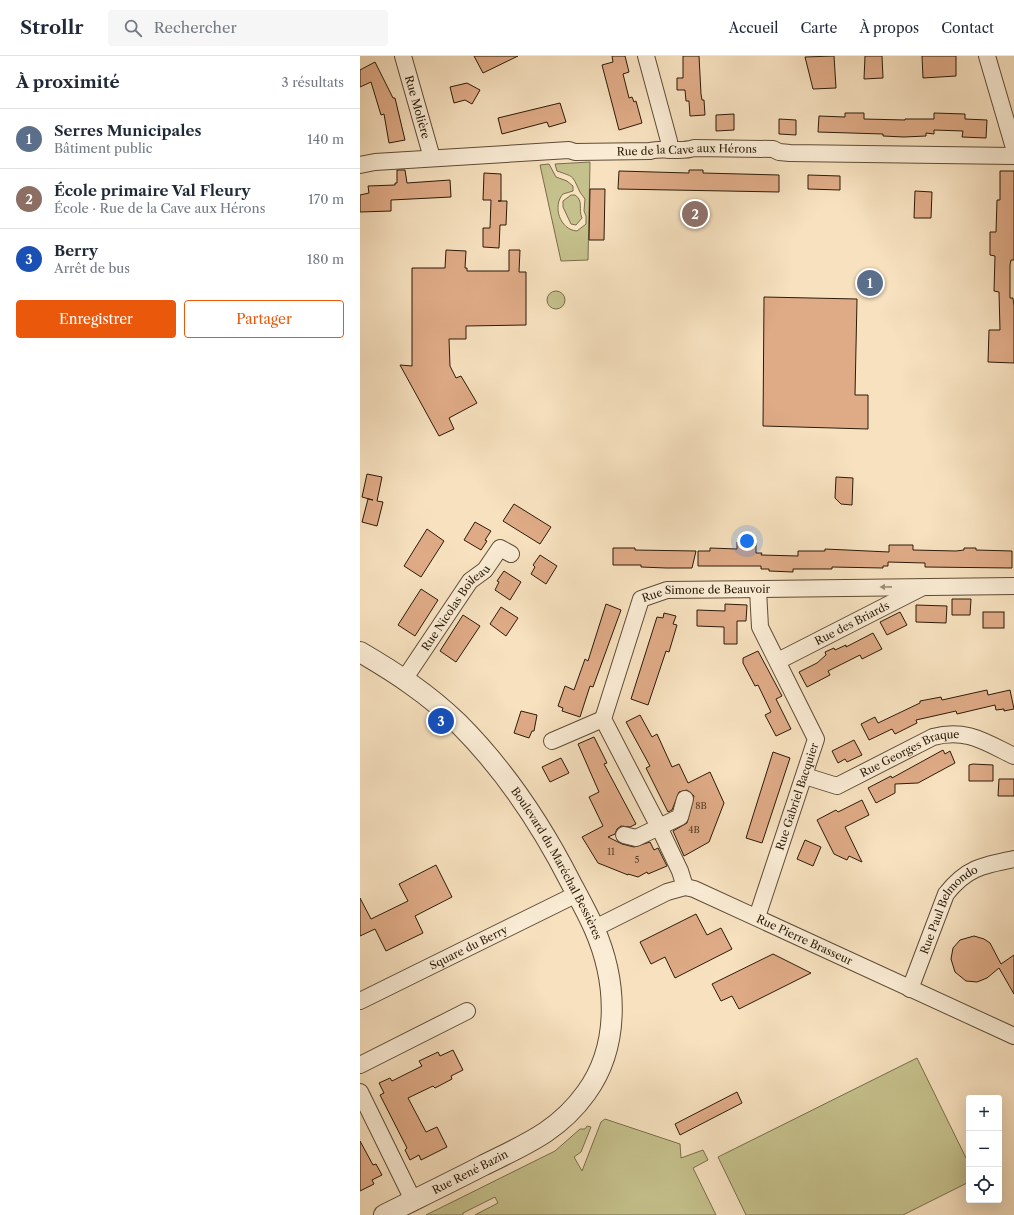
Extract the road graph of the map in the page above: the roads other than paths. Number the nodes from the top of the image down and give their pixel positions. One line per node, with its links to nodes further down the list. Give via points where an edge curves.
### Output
1 (403, 56): 7 (street, Rue Molière)
2 (646, 56): 5 (street, via 669,141)
3 (987, 56): 4 (street)
4 (1014, 148)
5 (668, 150): 6 (street, Rue de la Cave aux Hérons, via 773,149 779,152); 7 (street, Rue de la Cave aux Hérons, via 569,150)
6 (1014, 156)
7 (432, 158): 8 (street, Rue de la Cave aux Hérons)
8 (360, 165)
9 (510, 554): 15 (street, Rue Nicolas Boileau, via 500,548 485,570 470,581)
10 (925, 586): 11 (street, Rue Simone de Beauvoir); 12 (street, Rue Simone de Beauvoir, one-way to 12); 14 (street, Rue des Briards)
11 (1014, 586)
12 (758, 590): 14 (street, Rue Gabriel Bacquier, via 760,627); 16 (street, Rue Simone de Beauvoir, via 667,590 640,599)
13 (360, 652): 15 (street, Boulevard du Maréchal Bessières)
14 (778, 661): 19 (street, Rue Gabriel Bacquier, via 816,739)
15 (405, 678): 25 (street, Boulevard du Maréchal Bessières, via 458,723 509,780 544,832)
16 (603, 719): 17 (street); 21 (street)
17 (552, 741)
18 (1014, 756): 19 (street, Rue Georges Braque, via 971,735 946,734 933,737 837,786)
19 (805, 776): 26 (street, Rue Gabriel Bacquier)
20 (685, 798): 21 (street, via 680,817)
21 (659, 827): 22 (street, via 636,838); 24 (street, via 680,871)
22 (624, 835)
23 (1014, 859): 28 (street, Rue Paul Belmondo, via 972,870 955,882 946,894)
24 (685, 888): 26 (street, Rue Pierre Brasseur, via 701,891); 27 (street, Rue Pierre Brasseur, via 667,892)
25 (577, 894): 27 (street, Boulevard du Maréchal Bessières); 29 (street, Square du Berry)
26 (757, 917): 28 (street, Rue Pierre Brasseur)
27 (595, 928): 34 (street, Boulevard du Maréchal Bessières, via 610,978 612,1011 608,1044 604,1061 588,1091)
28 (910, 989): 31 (street, Rue Pierre Brasseur)
29 (360, 1001)
30 (466, 1011): 32 (street)
31 (1014, 1036)
32 (360, 1065)
33 (360, 1092): 35 (street)
34 (555, 1127): 35 (street, Rue René Bazin)
35 (413, 1200): 36 (street, Rue René Bazin)
36 (384, 1215)

